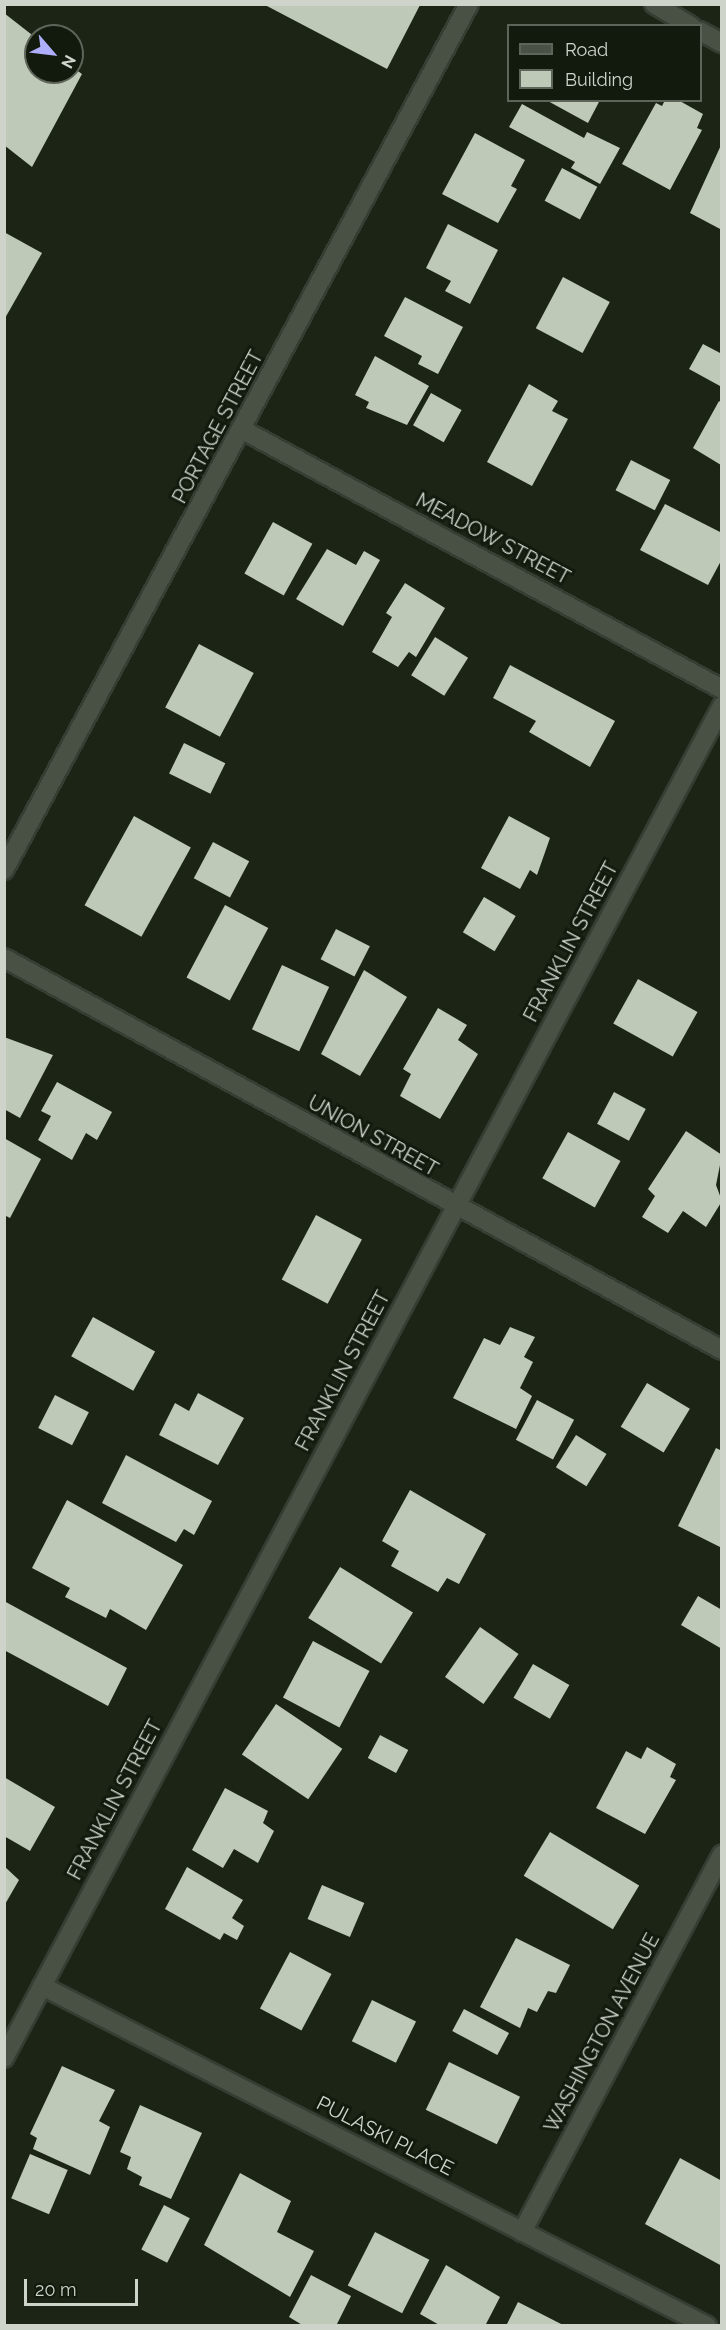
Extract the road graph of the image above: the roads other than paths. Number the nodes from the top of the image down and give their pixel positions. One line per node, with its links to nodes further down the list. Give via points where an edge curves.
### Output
1 (469, 4): 6 (street, PORTAGE STREET)
2 (654, 4): 3 (street)
3 (688, 24)
4 (702, 32): 5 (street)
5 (722, 43)
6 (243, 430): 7 (street, MEADOW STREET); 9 (street, PORTAGE STREET)
7 (722, 689)
8 (722, 705): 11 (street, FRANKLIN STREET)
9 (4, 870)
10 (4, 958): 11 (street, UNION STREET)
11 (456, 1207): 12 (street, UNION STREET); 14 (street, FRANKLIN STREET)
12 (722, 1350)
13 (722, 1855): 16 (street, WASHINGTON AVENUE)
14 (42, 1986): 15 (street, FRANKLIN STREET); 16 (street, PULASKI PLACE)
15 (4, 2058)
16 (522, 2232): 17 (street, PULASKI PLACE)
17 (707, 2325)

